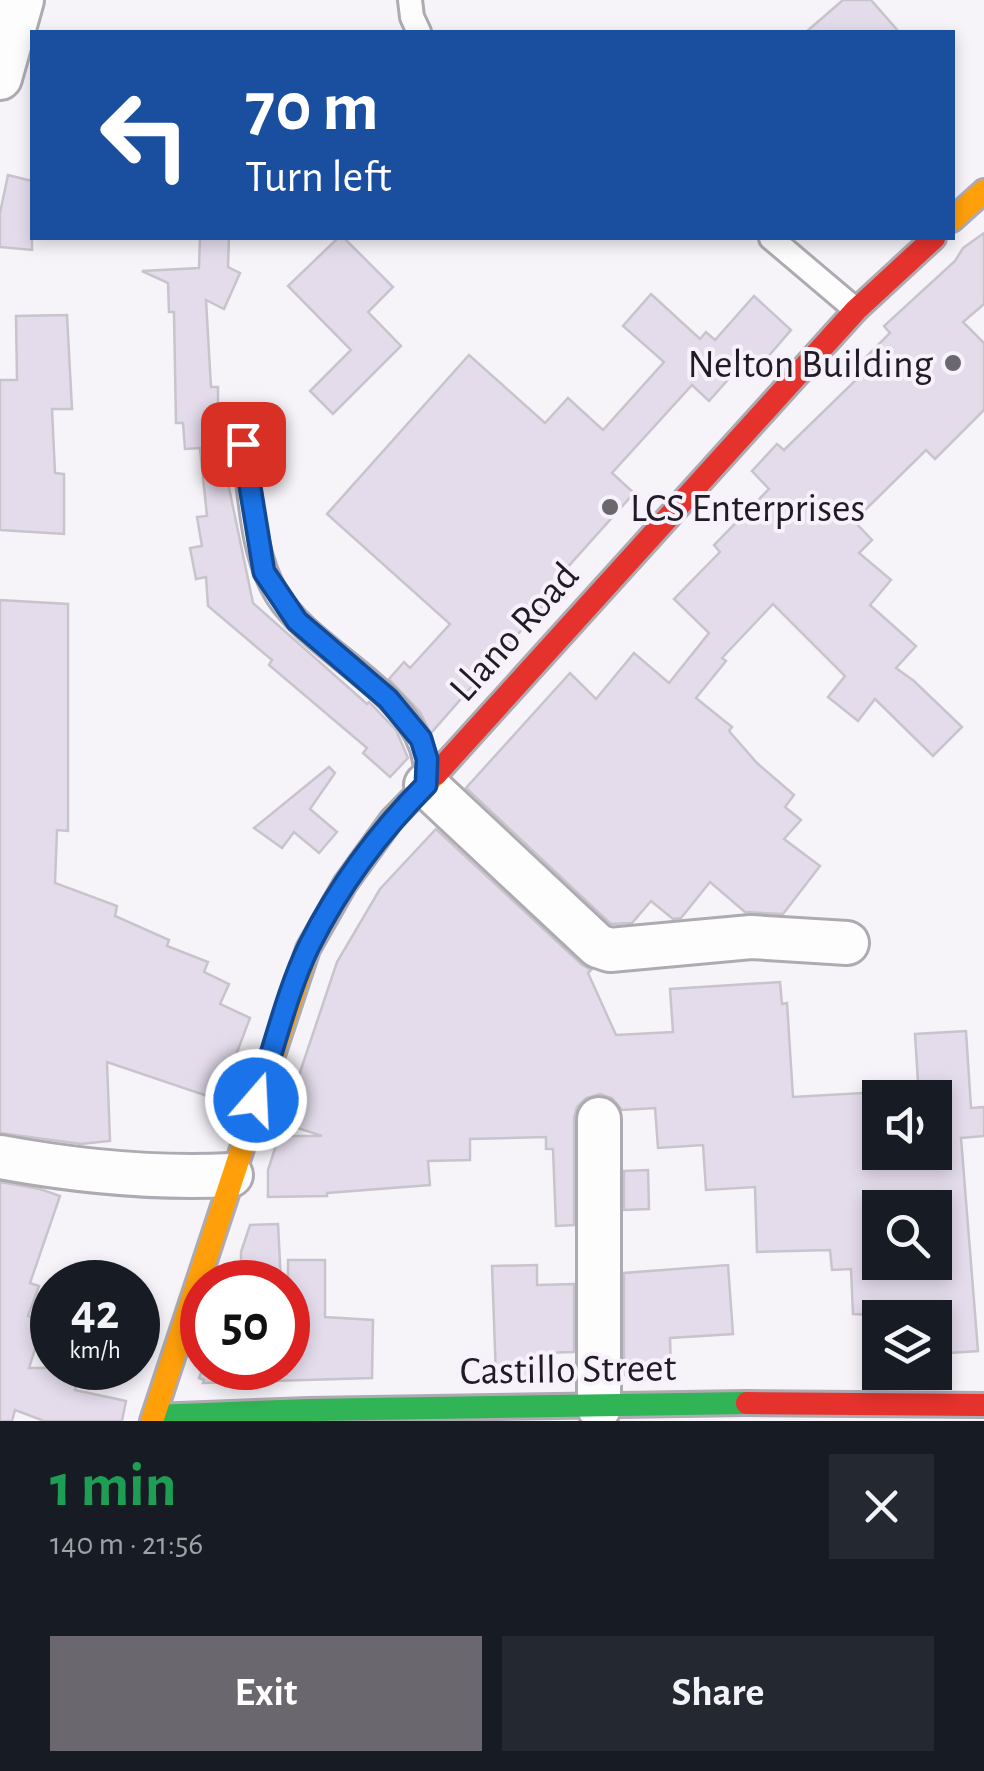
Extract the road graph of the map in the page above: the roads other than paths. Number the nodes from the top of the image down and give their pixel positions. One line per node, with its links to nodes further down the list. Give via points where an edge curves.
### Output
1 (22, 0): 4 (street)
2 (410, 0): 3 (lane)
3 (418, 30)
4 (0, 78)
5 (984, 191): 6 (main road)
6 (955, 217)
7 (772, 240): 9 (lane)
8 (932, 240): 9 (main road, Llano Road)
9 (856, 310): 11 (main road, Llano Road)
10 (243, 444): 11 (lane, via 264,572 297,621 388,699 421,739)
11 (426, 785): 12 (street, via 598,946 751,937); 15 (main road, Llano Road, via 344,884 308,949)
12 (847, 942)
13 (599, 1119): 17 (street)
14 (0, 1157): 15 (street, via 66,1170)
15 (230, 1175): 19 (main road, Llano Road)
16 (984, 1405): 18 (main road, Castillo Street)
17 (599, 1408): 18 (main road, Castillo Street); 19 (main road, Castillo Street)
18 (717, 1412)
19 (153, 1418)

